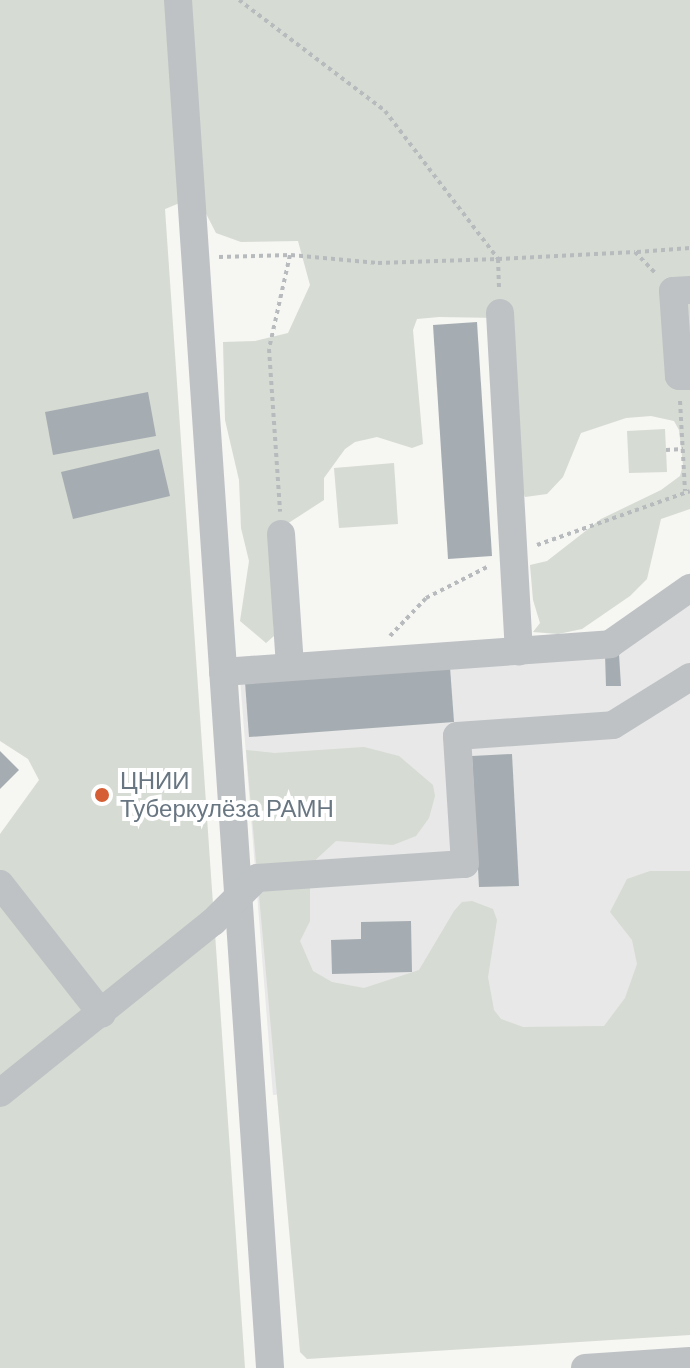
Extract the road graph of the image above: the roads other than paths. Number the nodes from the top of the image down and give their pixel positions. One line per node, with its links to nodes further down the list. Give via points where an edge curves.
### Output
1 (178, 0): 9 (street)
2 (682, 291): 4 (street)
3 (500, 313): 7 (street)
4 (684, 376)
5 (281, 534): 8 (street)
6 (690, 588): 7 (street, via 610,644)
7 (519, 651): 8 (street)
8 (290, 667): 9 (street)
9 (223, 672): 12 (street)
10 (690, 677): 12 (street, via 613,725 457,736 465,864 257,878)
11 (0, 884): 13 (street)
12 (238, 895): 13 (street); 16 (street)
13 (102, 1014): 14 (street)
14 (0, 1093)
15 (690, 1361): 17 (street)
16 (270, 1368)
17 (585, 1368)

